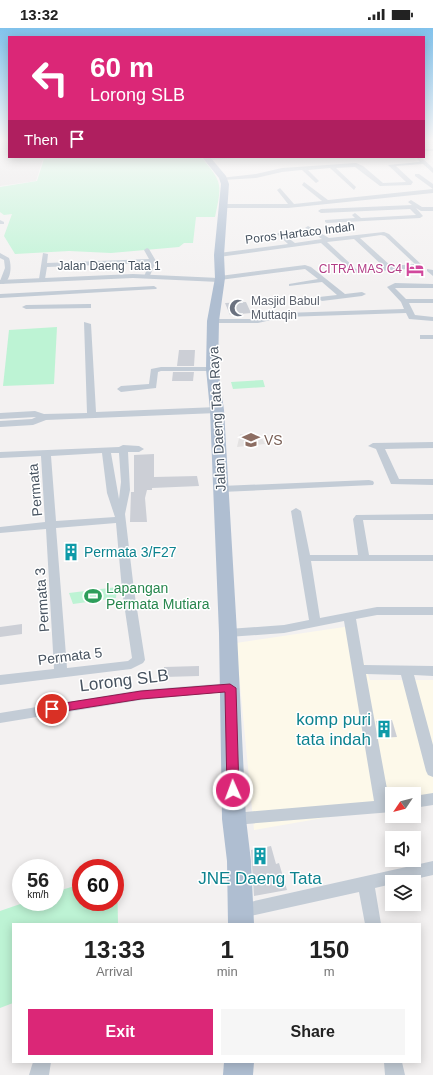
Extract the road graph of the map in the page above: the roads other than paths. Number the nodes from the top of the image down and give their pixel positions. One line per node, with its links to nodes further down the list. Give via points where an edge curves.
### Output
1 (225, 189): 9 (main road, Jalan Daeng Tata Raya)
2 (310, 189): 7 (street)
3 (280, 190): 8 (street)
4 (433, 191): 5 (street)
5 (400, 194): 6 (street); 11 (street, via 421,209)
6 (342, 199): 7 (street); 10 (street)
7 (326, 201): 8 (street)
8 (292, 205): 9 (street)
9 (224, 206): 24 (main road, Jalan Daeng Tata Raya)
10 (350, 209): 12 (street); 13 (street); 13 (street, via 408,207 420,216)
11 (433, 209)
12 (321, 211)
13 (359, 220): 14 (street)
14 (345, 221): 15 (street); 17 (street)
15 (327, 222)
16 (308, 228): 20 (street)
17 (350, 228)
18 (280, 234): 21 (street)
19 (356, 237): 20 (street, Poros Hartaco Indah); 30 (street); 30 (street, Poros Hartaco Indah, via 384,234 420,265)
20 (325, 241): 21 (street, Poros Hartaco Indah); 30 (street, via 350,269)
21 (294, 244): 24 (street, Poros Hartaco Indah)
22 (147, 250): 26 (street)
23 (45, 254): 27 (street)
24 (219, 255): 33 (main road, Jalan Daeng Tata Raya)
25 (0, 256): 28 (street, via 7,259)
26 (154, 261): 27 (street); 31 (street)
27 (45, 265): 32 (street)
28 (8, 268): 29 (street); 35 (street)
29 (0, 269)
30 (390, 269)
31 (147, 276): 32 (street, Jalan Daeng Tata 1); 33 (street, Jalan Daeng Tata 1)
32 (42, 279): 35 (street, Jalan Daeng Tata 1)
33 (219, 279): 34 (street, via 305,267); 49 (main road, Jalan Daeng Tata Raya)
34 (324, 280): 36 (street); 42 (street)
35 (2, 282)
36 (291, 285)
37 (433, 286): 44 (street, via 390,287)
38 (154, 288): 39 (street)
39 (28, 294): 41 (street); 46 (street, via 26,310)
40 (362, 294): 42 (street)
41 (0, 296)
42 (344, 296): 43 (street)
43 (322, 299)
44 (404, 301): 45 (street); 47 (street)
45 (433, 301)
46 (88, 306)
47 (409, 311): 48 (street, via 414,318); 49 (street, via 284,314 258,321)
48 (433, 319)
49 (213, 321): 53 (main road, Jalan Daeng Tata Raya)
50 (87, 324): 56 (street)
51 (423, 337): 52 (street)
52 (433, 337)
53 (212, 369): 54 (street, via 156,370 153,373 153,386); 55 (main road, Jalan Daeng Tata Raya)
54 (121, 389)
55 (217, 410): 56 (street); 68 (main road, Jalan Daeng Tata Raya)
56 (92, 415): 58 (street)
57 (0, 416): 58 (street, via 35,414)
58 (45, 417): 59 (street, via 34,422)
59 (0, 424)
60 (433, 445): 66 (street, via 375,446 395,482)
61 (123, 448): 62 (street, Permata); 63 (street, Permata); 71 (street, via 125,504)
62 (139, 449)
63 (106, 450): 64 (street, Permata); 71 (street, via 112,493)
64 (46, 453): 65 (street, Permata); 72 (street, Permata)
65 (0, 455)
66 (433, 482)
67 (368, 483): 68 (street)
68 (221, 489): 80 (main road, Jalan Daeng Tata Raya)
69 (296, 511): 75 (street)
70 (433, 517): 74 (street, via 360,517 358,519)
71 (121, 519): 72 (street, Permata); 84 (street, Permata 5, via 128,590 140,657 138,662 131,665)
72 (52, 525): 73 (street, Permata); 84 (street, Permata 3)
73 (0, 530)
74 (364, 557): 75 (street); 76 (street)
75 (306, 558): 79 (street)
76 (433, 558)
77 (433, 611): 78 (street, via 376,611)
78 (349, 616): 79 (street); 81 (street)
79 (314, 623): 80 (street, via 270,631)
80 (228, 633): 86 (main road, Jalan Daeng Tata Raya)
81 (359, 669): 82 (street); 89 (street)
82 (406, 670): 83 (street); 88 (street)
83 (433, 671)
84 (61, 672): 85 (street, Permata 5)
85 (0, 680)
86 (230, 688): 87 (street, Lorong SLB, via 134,696); 93 (main road, Jalan Daeng Tata Raya)
87 (0, 718)
88 (433, 771)
89 (385, 793)
90 (433, 799): 91 (street)
91 (421, 801)
92 (385, 807): 93 (street)
93 (234, 819): 96 (main road, Jalan Daeng Tata Raya, via 239,861)
94 (433, 868): 95 (street)
95 (366, 882): 96 (street); 97 (street)
96 (241, 918)
97 (373, 923)
98 (42, 1063): 101 (street)
99 (239, 1063): 102 (main road)
100 (393, 1063): 103 (street)
101 (39, 1075)
102 (238, 1075)
103 (395, 1075)

